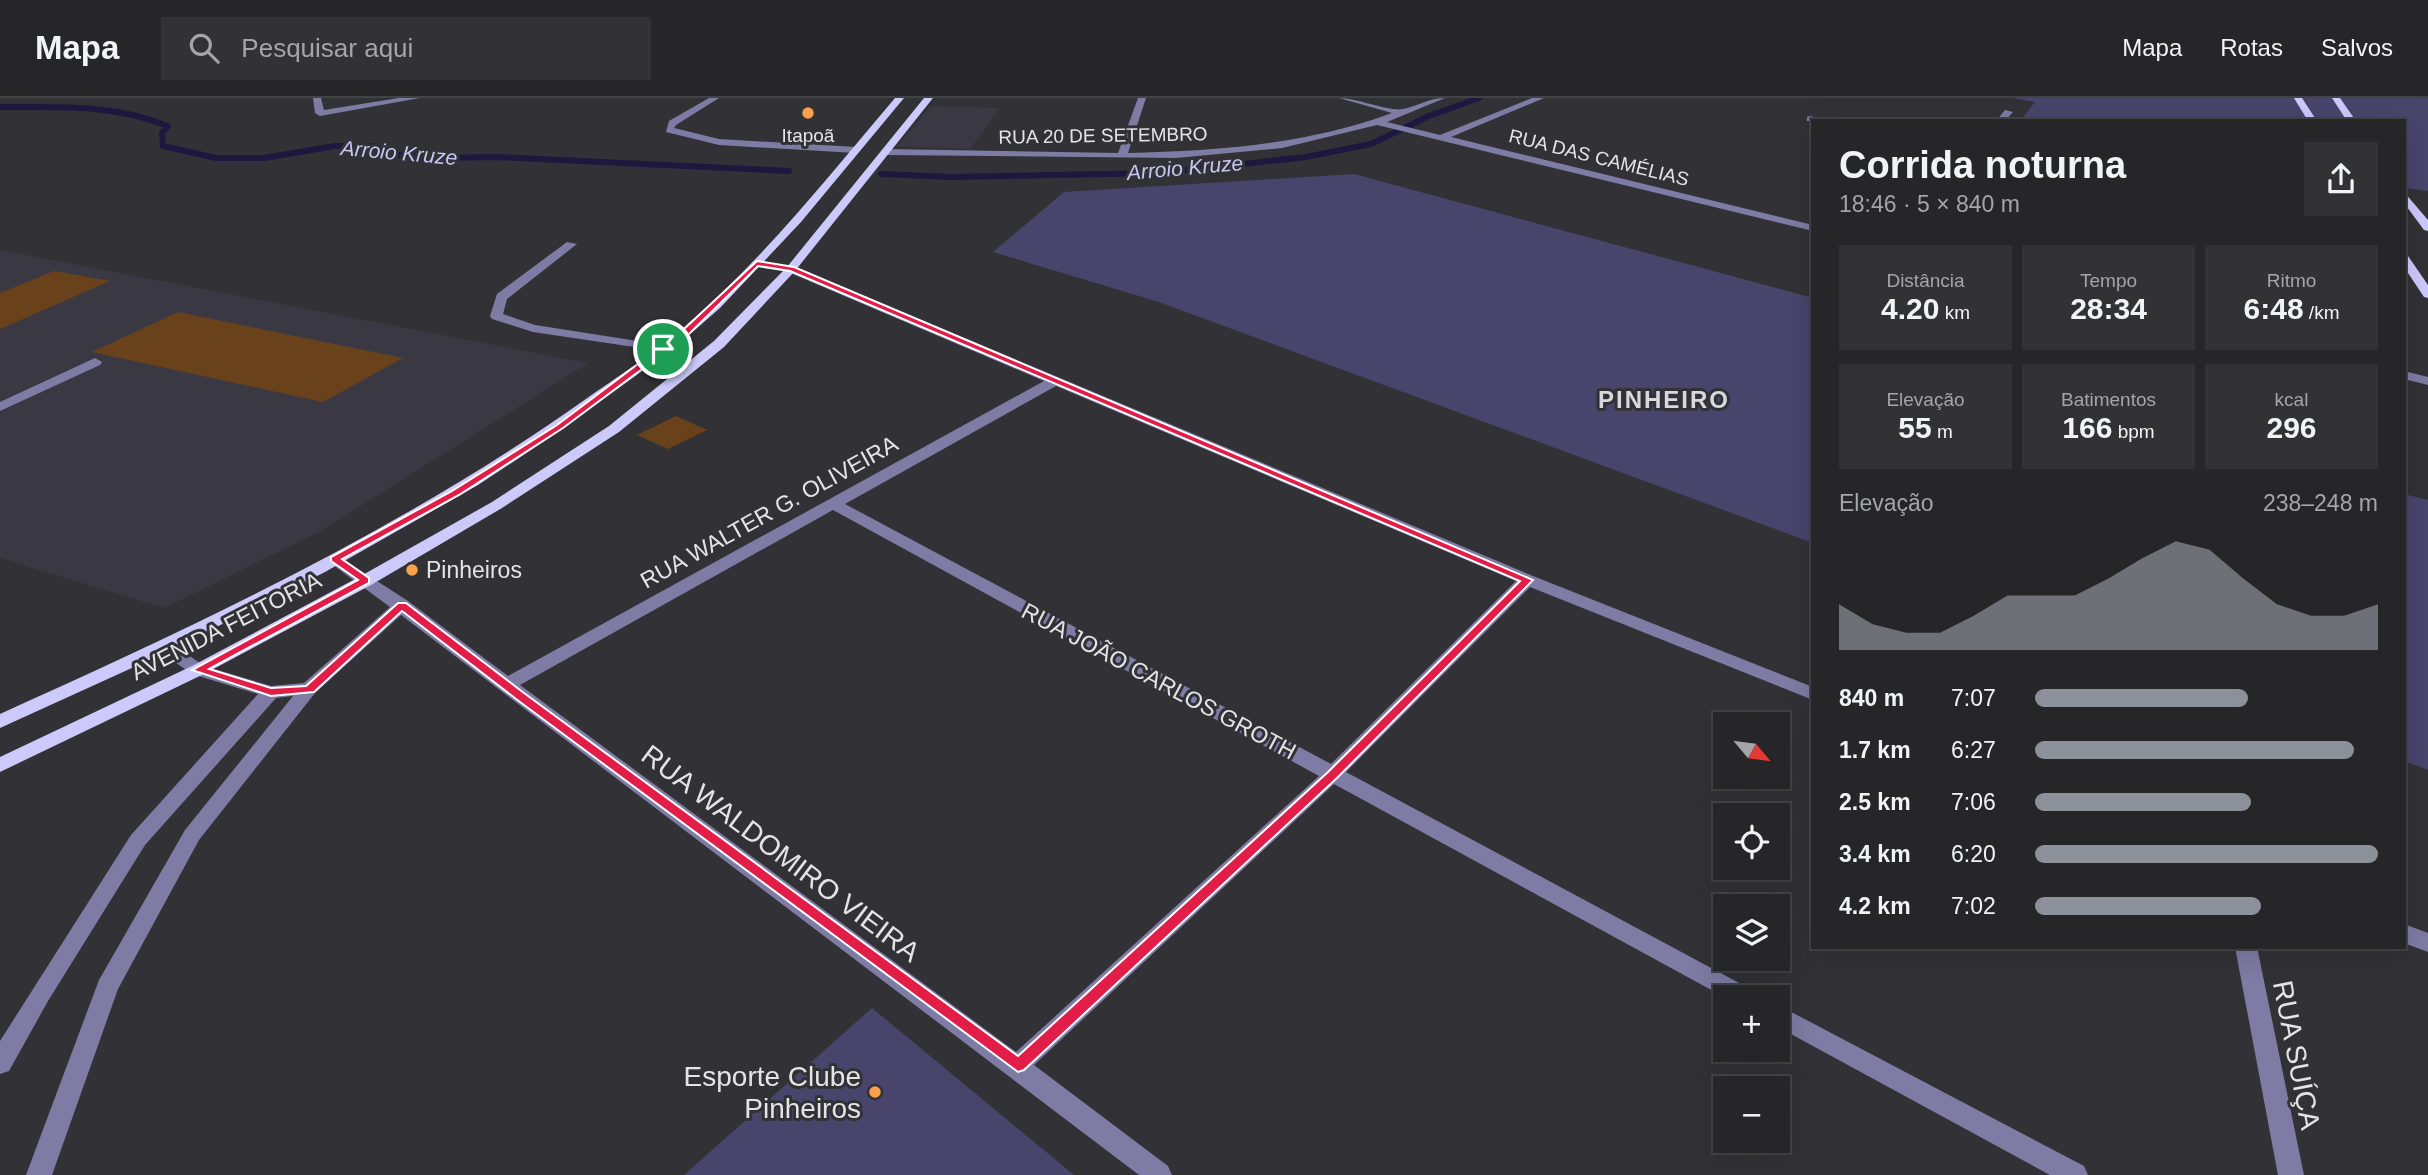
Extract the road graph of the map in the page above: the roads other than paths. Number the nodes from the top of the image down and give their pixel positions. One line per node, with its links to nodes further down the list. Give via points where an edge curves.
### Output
1 (317, 98): 2 (street, via 320,113)
2 (416, 98)
3 (715, 98): 19 (street, via 672,123 669,130 719,142)
4 (900, 98): 19 (main road, AVENIDA FEITORIA)
5 (929, 98): 20 (main road, AVENIDA FEITORIA)
6 (1143, 98): 21 (street)
7 (1343, 98): 13 (street)
8 (1441, 98): 13 (street, RUA 20 DE SETEMBRO)
9 (1540, 98): 18 (street)
10 (2298, 98): 15 (main road)
11 (2336, 98): 16 (main road)
12 (2008, 112): 14 (street)
13 (1403, 113): 17 (street, RUA 20 DE SETEMBRO)
14 (2002, 119)
15 (2313, 119)
16 (2351, 119)
17 (1377, 122): 18 (street, RUA DAS CAMÉLIAS); 21 (street, RUA 20 DE SETEMBRO, via 1282,145)
18 (1440, 138): 23 (street, RUA DAS CAMÉLIAS)
19 (852, 154): 20 (main road); 27 (main road, AVENIDA FEITORIA)
20 (882, 156): 21 (street, RUA 20 DE SETEMBRO); 28 (main road, AVENIDA FEITORIA)
21 (1122, 156)
22 (2406, 198): 24 (main road)
23 (1811, 228)
24 (2428, 228)
25 (571, 244): 30 (street, via 501,297 496,316 533,328)
26 (2406, 261): 29 (main road)
27 (757, 264): 28 (street); 30 (main road, AVENIDA FEITORIA)
28 (791, 269): 33 (street); 39 (main road, AVENIDA FEITORIA, via 719,344 614,429 497,505)
29 (2428, 295)
30 (663, 349): 37 (main road, AVENIDA FEITORIA, via 560,426 455,493)
31 (95, 362): 35 (street)
32 (2406, 376): 34 (street)
33 (1056, 380): 36 (street, RUA WALTER G. OLIVEIRA); 38 (street)
34 (2428, 381)
35 (0, 407)
36 (832, 503): 43 (street, RUA WALTER G. OLIVEIRA); 49 (street, RUA JOÃO CARLOS GROTH)
37 (335, 559): 39 (street, RUA WALDOMIRO VIEIRA); 41 (main road, AVENIDA FEITORIA)
38 (1527, 580): 46 (street); 49 (street)
39 (365, 581): 40 (street, RUA WALDOMIRO VIEIRA); 42 (main road, AVENIDA FEITORIA)
40 (402, 606): 43 (street, RUA WALDOMIRO VIEIRA); 44 (street)
41 (164, 647): 42 (street); 47 (main road, AVENIDA FEITORIA)
42 (198, 670): 45 (street); 48 (main road, AVENIDA FEITORIA)
43 (506, 685): 56 (street, RUA WALDOMIRO VIEIRA)
44 (309, 689): 45 (street); 57 (street, via 192,835 107,987)
45 (271, 692): 55 (street, via 138,840)
46 (1811, 693)
47 (0, 722)
48 (0, 765)
49 (1332, 775): 53 (street, RUA JOÃO CARLOS GROTH); 56 (street)
50 (2406, 934): 51 (street)
51 (2428, 943)
52 (2246, 949): 60 (street, RUA SUÍÇA)
53 (1722, 985)
54 (1790, 1021): 59 (street)
55 (0, 1063)
56 (1018, 1065): 58 (street, RUA WALDOMIRO VIEIRA)
57 (39, 1175)
58 (1159, 1175)
59 (2075, 1175)
60 (2291, 1175)

